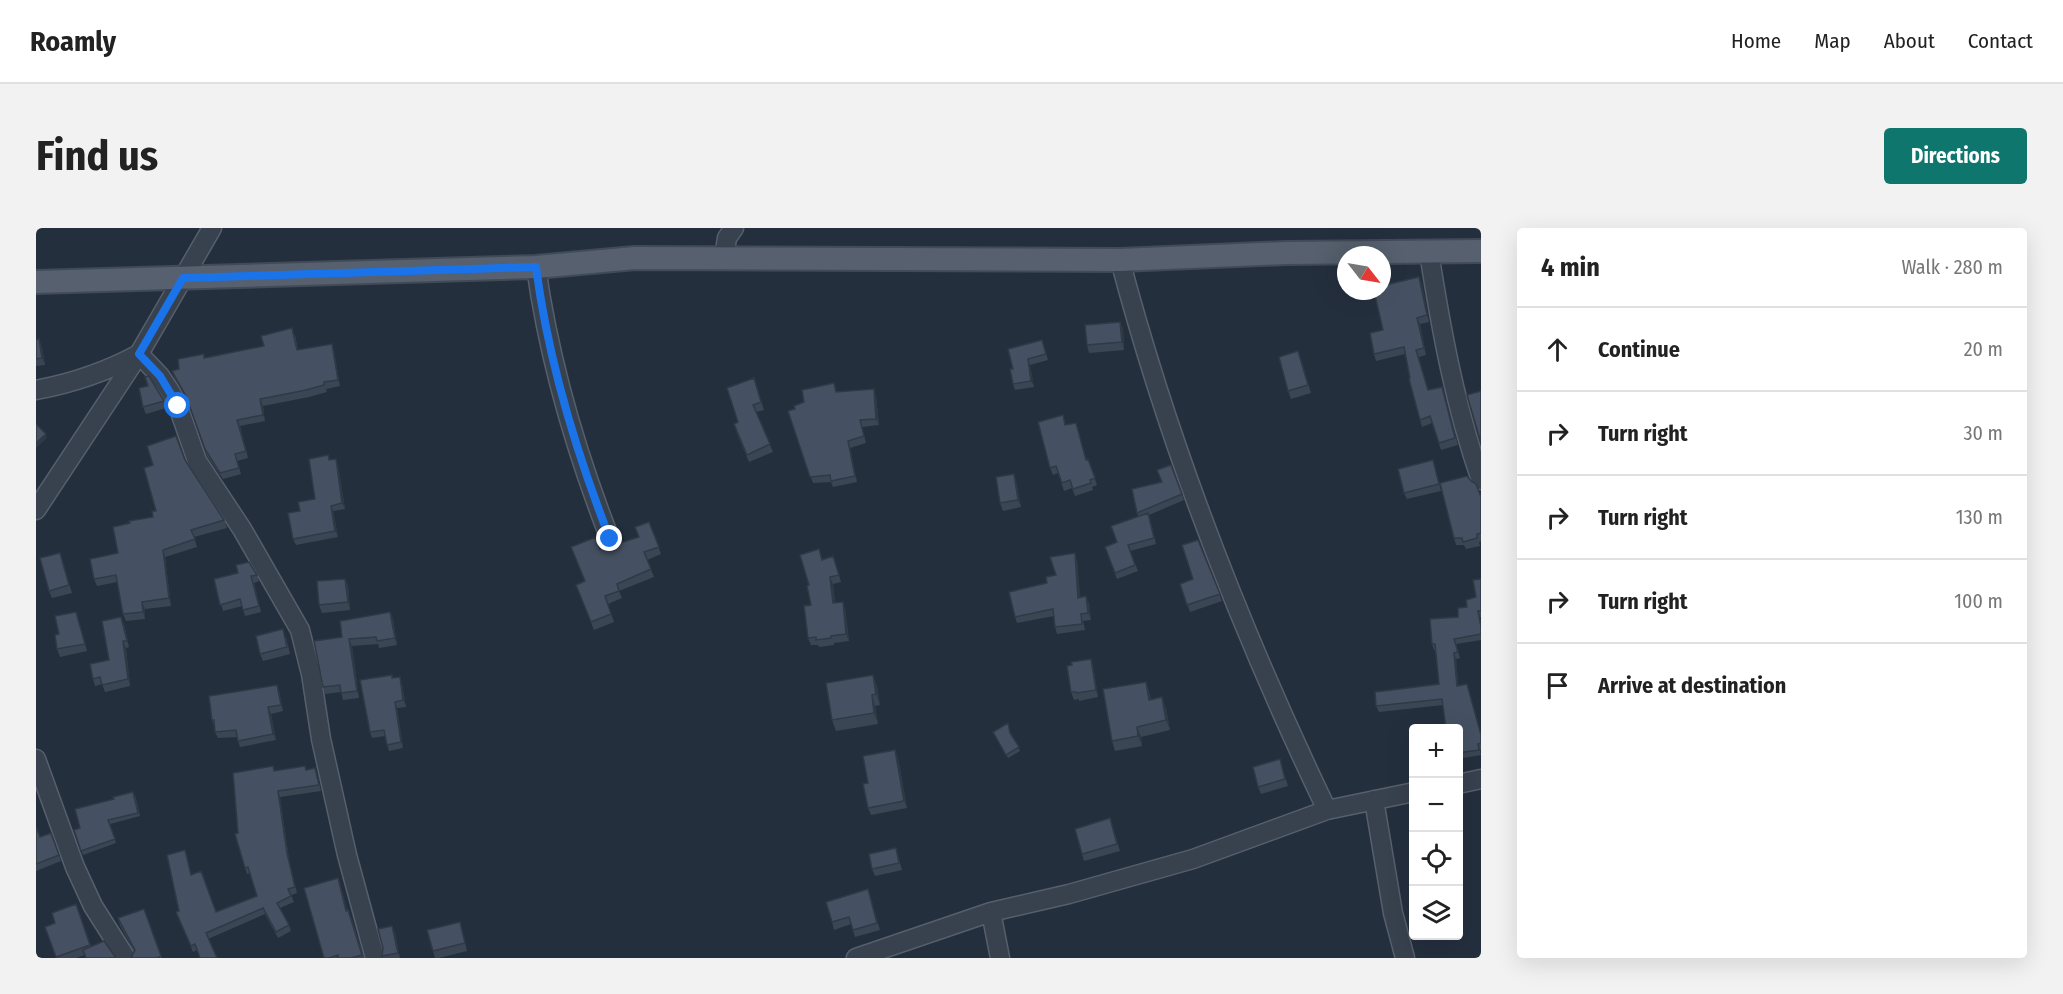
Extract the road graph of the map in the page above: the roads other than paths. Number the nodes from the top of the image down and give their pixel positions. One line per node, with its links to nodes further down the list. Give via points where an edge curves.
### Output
1 (212, 228): 8 (street)
2 (734, 228): 5 (street, via 727,238)
3 (1481, 251): 4 (main road)
4 (1429, 252): 6 (main road); 12 (street, via 1451,371)
5 (724, 257): 6 (main road); 7 (main road, via 635,258)
6 (1120, 260): 20 (street, via 1156,384 1200,512 1284,722)
7 (536, 267): 8 (main road); 14 (street, via 540,301 560,382 585,473)
8 (183, 278): 9 (main road); 10 (street)
9 (36, 282)
10 (139, 354): 11 (street, via 87,378); 13 (street); 23 (street, via 170,391 197,461 243,529 300,630 347,855)
11 (36, 390)
12 (1481, 480)
13 (36, 510)
14 (610, 539)
15 (36, 759): 22 (street, via 75,867 93,906)
16 (1481, 779): 17 (street)
17 (1463, 783)
18 (1409, 793): 19 (street)
19 (1374, 800): 20 (street); 26 (street)
20 (1327, 810): 21 (street, via 1193,859)
21 (991, 912): 24 (street); 25 (street)
22 (126, 958)
23 (375, 958)
24 (856, 958)
25 (1000, 958)
26 (1405, 958)

